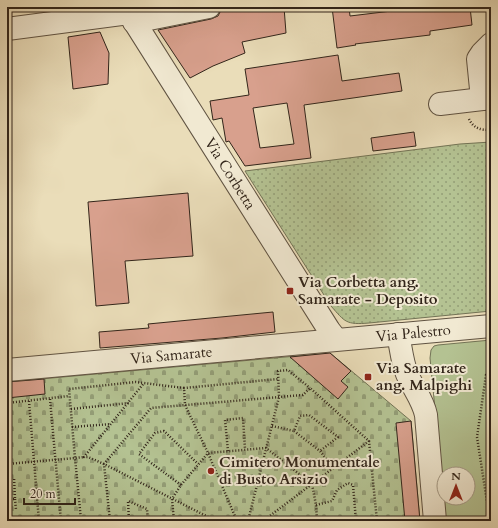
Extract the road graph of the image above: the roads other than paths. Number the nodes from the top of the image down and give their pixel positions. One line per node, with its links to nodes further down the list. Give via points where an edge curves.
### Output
1 (209, 7): 2 (street)
2 (129, 14): 3 (street); 9 (street, Via Corbetta)
3 (7, 29)
4 (491, 44): 5 (street, via 478,59)
5 (487, 99): 6 (street)
6 (440, 104)
7 (491, 326): 8 (street, Via Palestro)
8 (398, 334): 9 (street, Via Palestro); 11 (street, via 407,374 426,415)
9 (336, 339): 10 (street, Via Samarate)
10 (7, 370)
11 (435, 521)

